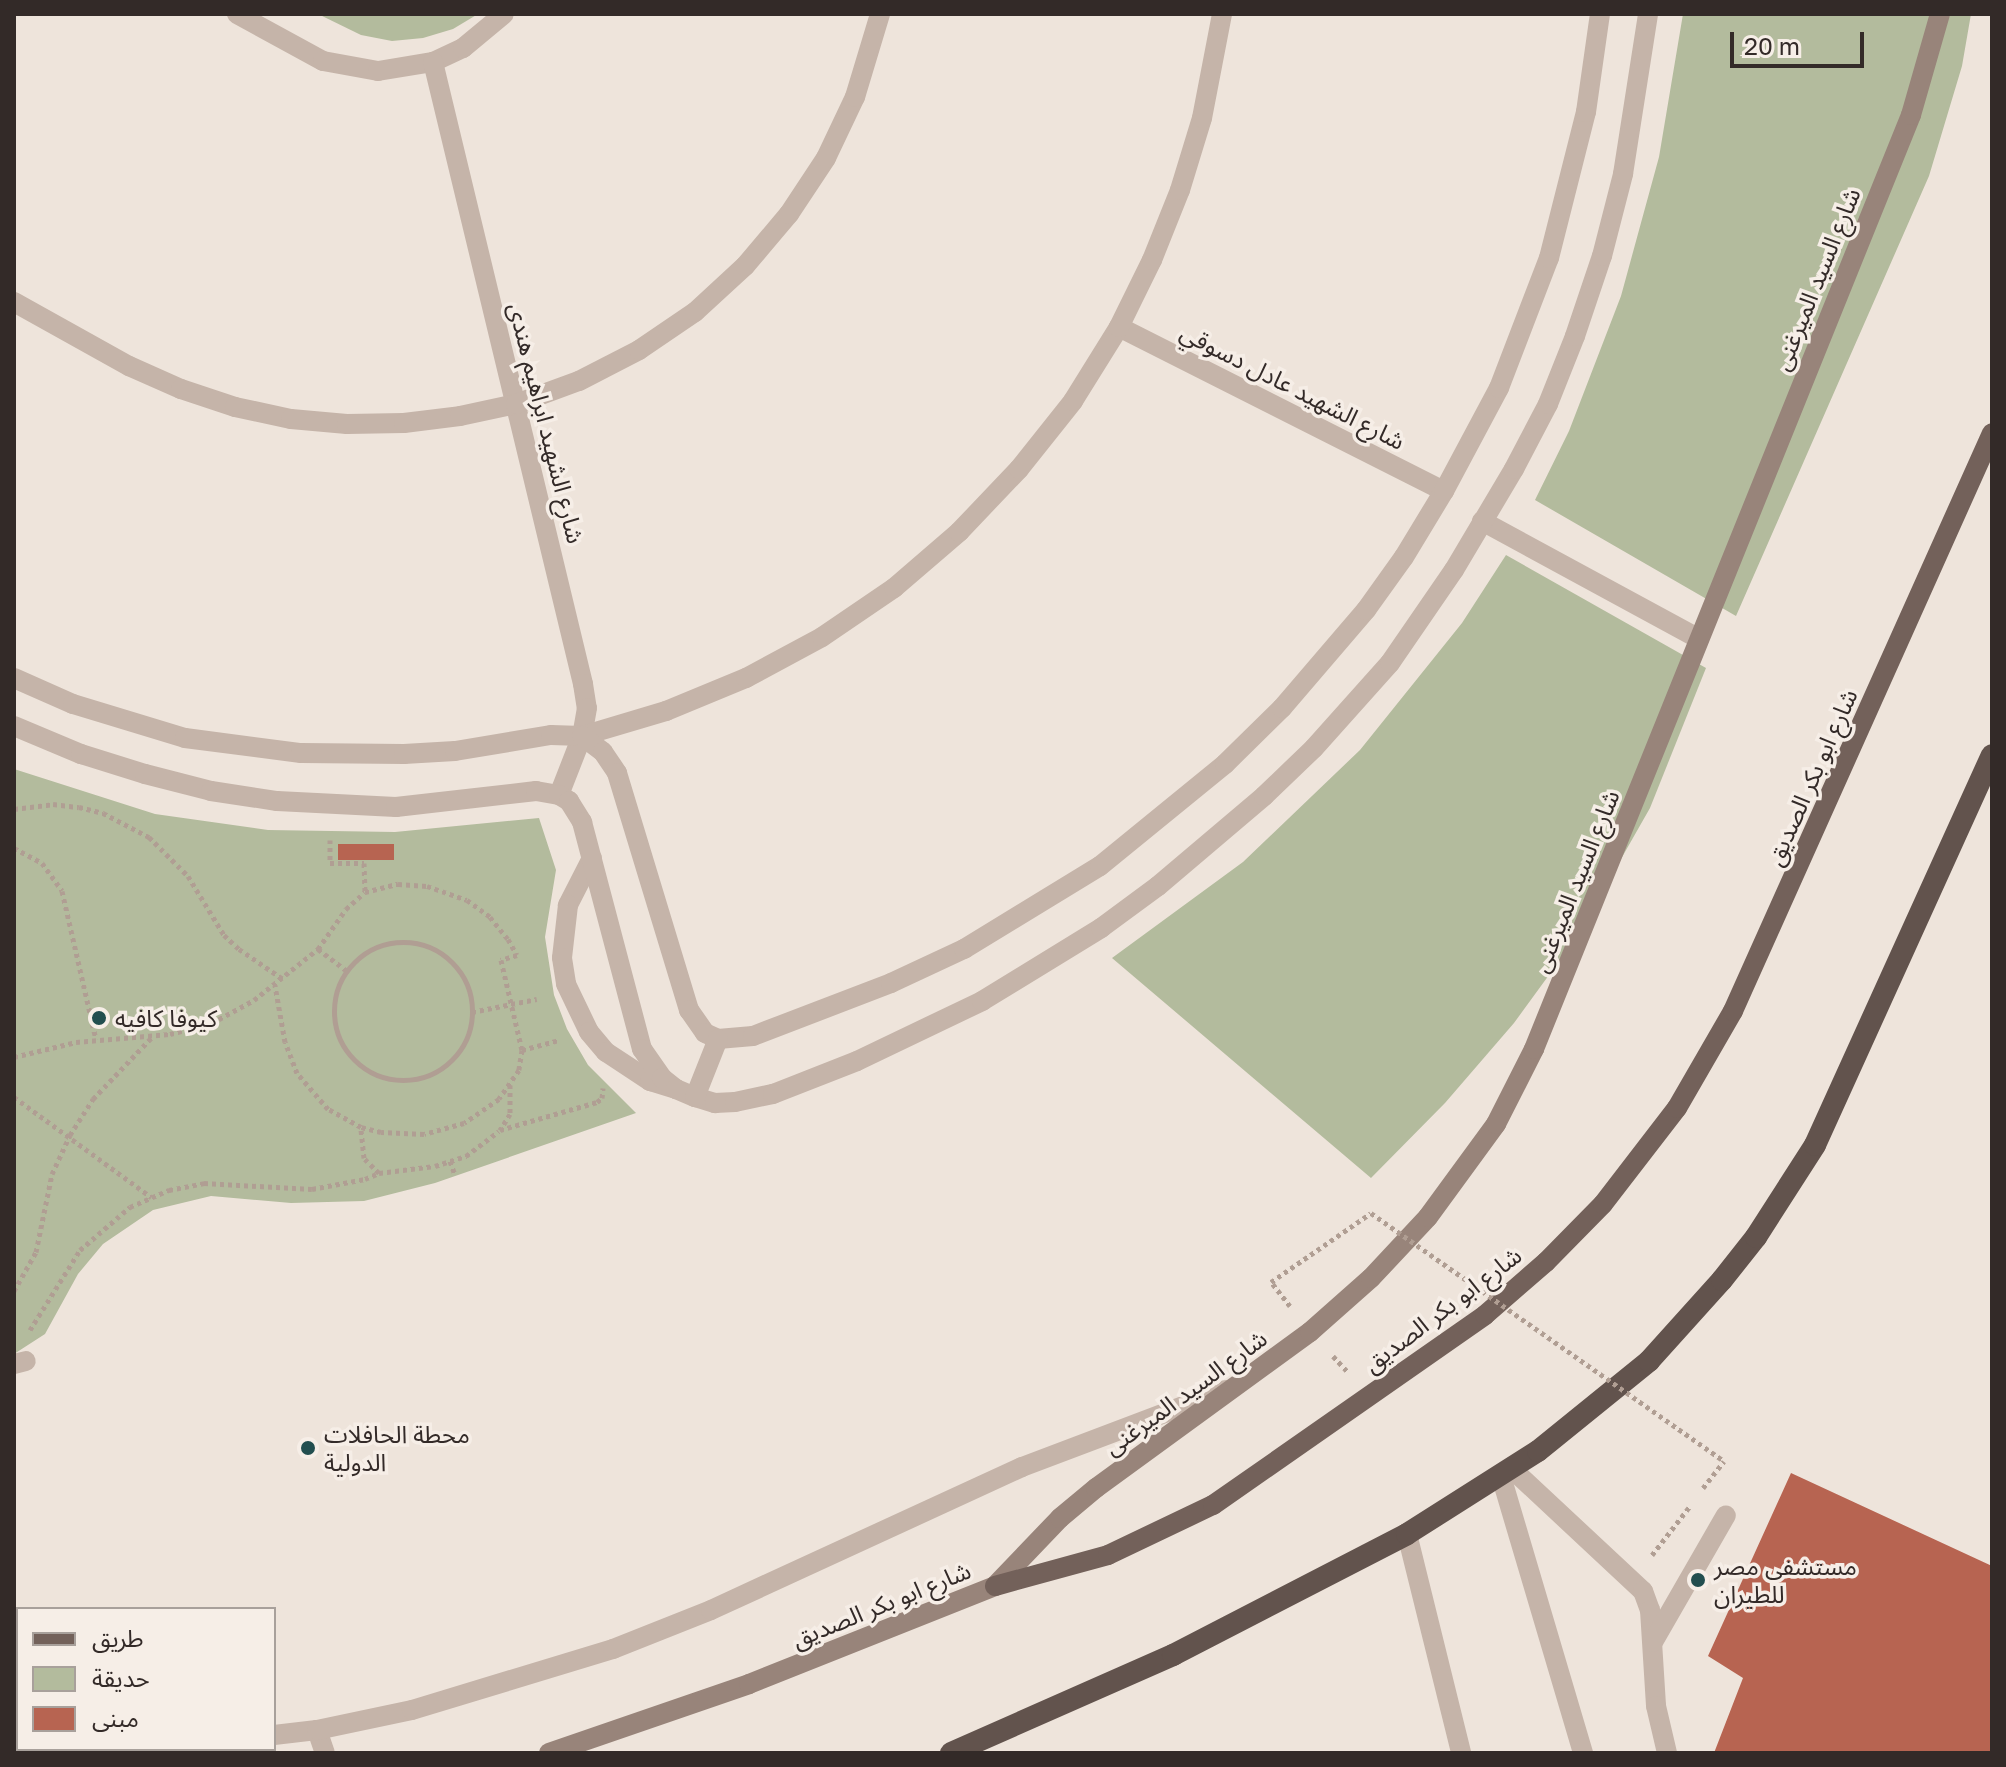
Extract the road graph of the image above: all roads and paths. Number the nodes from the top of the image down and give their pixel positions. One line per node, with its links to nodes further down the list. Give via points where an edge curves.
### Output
1 (237, 14): 8 (street, via 297,50 350,68 392,70)
2 (504, 14): 8 (street, via 463,48)
3 (880, 14): 11 (street, via 855,97 826,158 745,266 695,312 639,350 579,381)
4 (1222, 14): 10 (street, via 1202,118 1180,190)
5 (1600, 14): 13 (street, via 1586,112 1549,258 1499,388)
6 (1648, 14): 14 (street, via 1623,174 1602,256 1548,404)
7 (1940, 14): 15 (main road, شارع السيد الميرغنى, via 1911,115)
8 (433, 62): 11 (street, شارع الشهيد ابراهيم هندى)
9 (14, 302): 11 (street, via 181,389 277,416 347,424 404,423)
10 (1119, 327): 13 (street, شارع الشهيد عادل دسوقي); 18 (street, via 1073,401 1019,469 959,532 894,588 822,637 746,678 666,711)
11 (516, 404): 18 (street, شارع الشهيد ابراهيم هندى, via 583,684 587,708)
12 (1992, 433): 56 (main road, شارع ابو بكر الصديق, via 1757,961 1677,1108 1620,1184 1556,1253 1485,1315)
13 (1444, 491): 36 (street, via 1366,610 1282,708 1225,764 1100,866 964,949 891,983 753,1036)
14 (1482, 521): 15 (street); 43 (street, via 1423,618 1353,707 1254,806 1146,895 1042,966 920,1033 773,1094 715,1103)
15 (1699, 639): 53 (main road, شارع السيد الميرغنى, via 1573,959 1496,1124 1428,1217)
16 (14, 678): 18 (street, via 129,723 243,748 353,756)
17 (14, 726): 20 (street, via 145,774 277,801 396,807 536,791)
18 (582, 736): 20 (street, شارع الشهيد ابراهيم هندى); 36 (street, via 603,752 617,773 689,1010 705,1033)
19 (1992, 755): 58 (highway, via 1839,1096 1815,1145 1756,1237 1649,1361 1574,1425)
20 (559, 795): 24 (street, via 577,811)
21 (14, 809): 28 (path, via 79,807 149,837 188,876 224,935)
22 (330, 840): 25 (path, via 330,863 364,863)
23 (14, 848): 34 (path, via 42,863 62,891)
24 (592, 858): 30 (street, via 577,881 562,931); 41 (street, via 642,1049)
25 (365, 892): 26 (path); 31 (path, via 386,885 427,886 478,908 499,927 517,955 501,960)
26 (318, 949): 27 (path); 28 (path)
27 (347, 971): 32 (path, via 386,944 417,943 457,968); 32 (path, via 335,1001 338,1033 355,1060 382,1076 414,1079 444,1067 465,1043)
28 (283, 979): 29 (path)
29 (275, 985): 33 (path, via 212,1023); 44 (path, via 285,1042 297,1073 328,1109)
30 (569, 992): 31 (path); 41 (street, via 606,1052 638,1075)
31 (511, 1004): 32 (path); 37 (path)
32 (472, 1012)
33 (154, 1036): 34 (path); 46 (path, via 93,1099)
34 (96, 1039): 38 (path)
35 (567, 1039): 37 (path)
36 (718, 1039): 43 (street)
37 (522, 1050): 39 (path)
38 (14, 1057)
39 (510, 1085): 44 (path, via 483,1112 445,1130 403,1135); 45 (path, via 510,1114)
40 (601, 1086): 45 (path, via 604,1093 597,1102)
41 (676, 1089): 43 (street)
42 (14, 1097): 46 (path)
43 (695, 1097)
44 (361, 1127): 48 (path, via 364,1158)
45 (500, 1130): 47 (path, via 466,1156)
46 (70, 1135): 50 (path); 52 (path, via 52,1174 36,1252)
47 (450, 1161): 48 (path); 49 (path)
48 (379, 1173): 50 (path, via 312,1189 204,1183)
49 (455, 1175)
50 (151, 1197): 54 (path, via 111,1220 80,1250)
51 (1271, 1282): 57 (path, bridge, via 1371,1213)
52 (14, 1291)
53 (1310, 1332): 55 (main road, شارع السيد الميرغنى); 56 (path)
54 (24, 1336)
55 (1244, 1383): 61 (main road, شارع السيد الميرغنى, via 1096,1488); 63 (street, via 1022,1467 711,1610 613,1649 412,1710)
56 (1371, 1396): 61 (main road, شارع ابو بكر الصديق, via 1179,1524 1096,1560)
57 (1724, 1461)
58 (1506, 1472): 60 (highway); 62 (street, via 1643,1591); 69 (street)
59 (1726, 1515): 62 (street)
60 (1407, 1534): 67 (highway, via 1197,1644); 68 (street)
61 (995, 1586): 66 (main road, شارع ابو بكر الصديق, via 749,1684)
62 (1653, 1642): 70 (street, via 1656,1706)
63 (317, 1730): 64 (street); 65 (street)
64 (276, 1735)
65 (325, 1753)
66 (549, 1753)
67 (951, 1753)
68 (1461, 1753)
69 (1583, 1753)
70 (1667, 1753)

